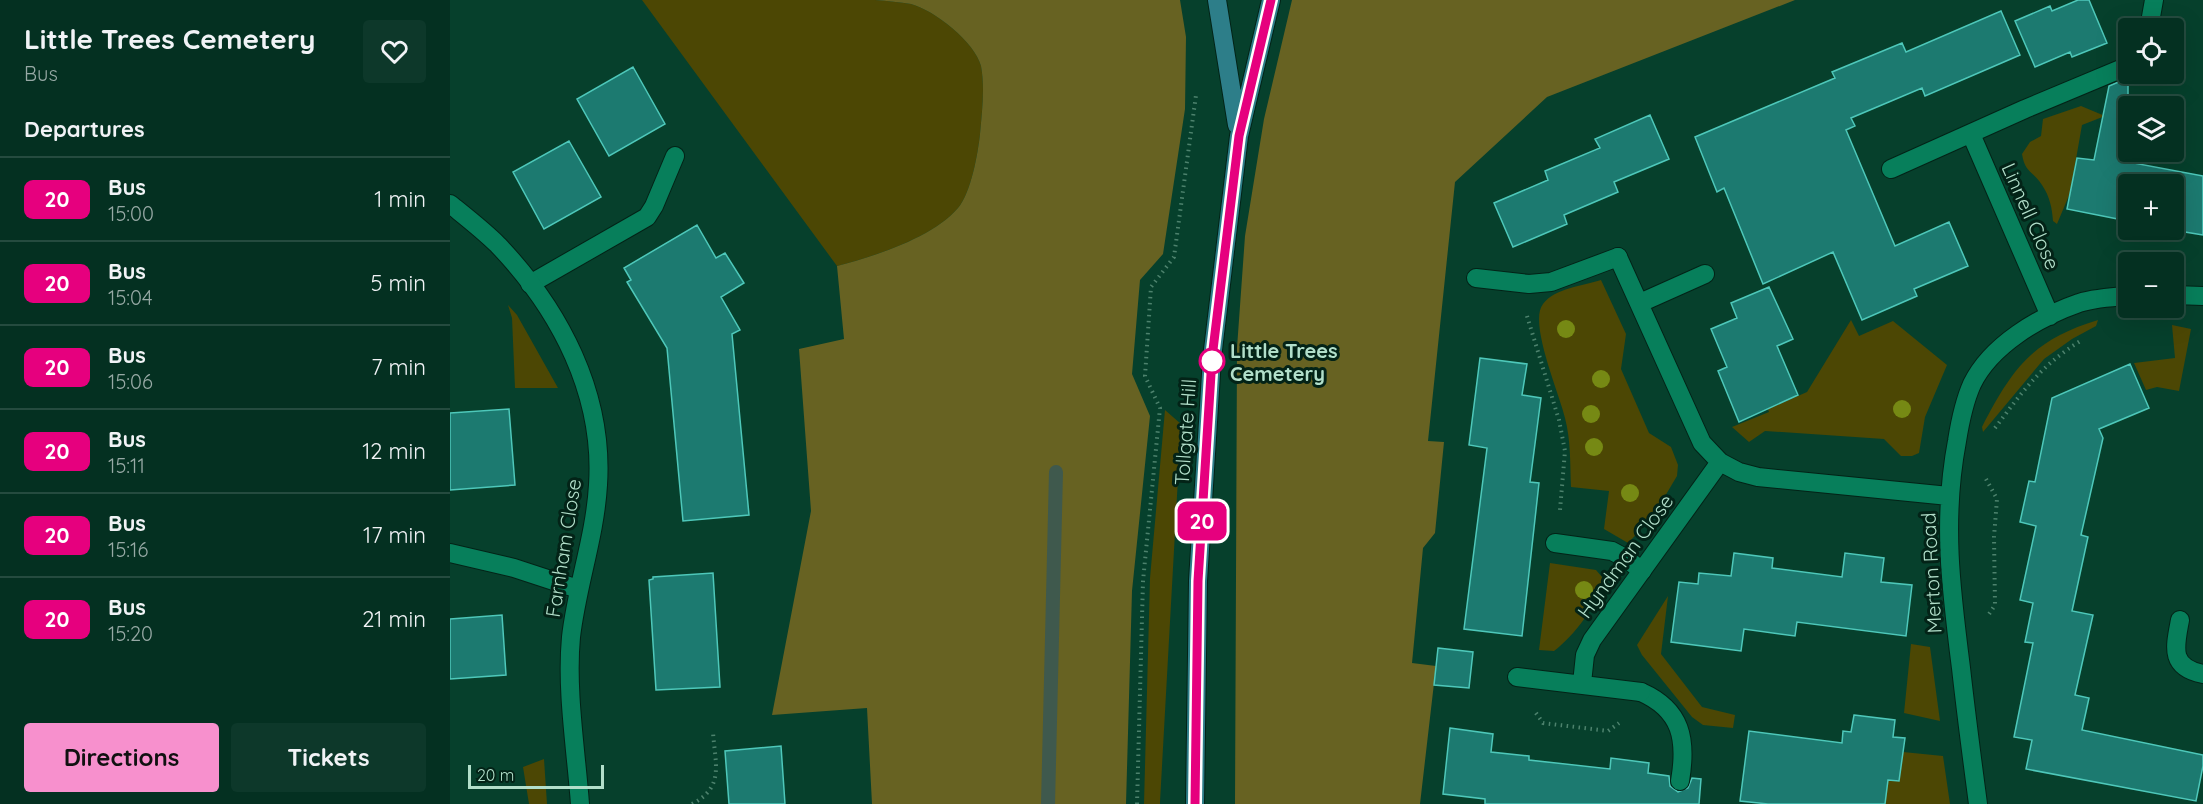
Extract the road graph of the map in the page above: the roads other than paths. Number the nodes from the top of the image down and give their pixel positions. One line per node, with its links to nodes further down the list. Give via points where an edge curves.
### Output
1 (1217, 0): 7 (street, Tollgate Hill)
2 (1271, 0): 7 (street, Tollgate Hill)
3 (2154, 0): 4 (street)
4 (2151, 18)
5 (2118, 70): 6 (street)
6 (1971, 134): 9 (street); 18 (street, Linnell Close)
7 (1239, 136): 31 (street, Tollgate Hill, via 1212,358 1198,581)
8 (675, 156): 13 (street, via 647,217)
9 (1892, 169)
10 (450, 204): 13 (street, Farnham Close, via 498,245)
11 (1706, 274): 17 (street)
12 (1476, 278): 17 (street, via 1529,284 1551,282 1618,257)
13 (530, 284): 24 (street, Farnham Close, via 573,351 594,420 598,484 590,548)
14 (2184, 296): 15 (street)
15 (2203, 296)
16 (2118, 297): 18 (street, Merton Road, via 2079,303)
17 (1640, 303): 19 (street, via 1702,443)
18 (2050, 316): 20 (street, Merton Road, via 1998,350 1973,383 1964,404)
19 (1720, 462): 20 (street, via 1758,477); 23 (street, Hyndman Close)
20 (1949, 496): 32 (street, Merton Road, via 1947,535)
21 (1555, 543): 23 (street, via 1612,551)
22 (450, 553): 24 (street, via 514,568)
23 (1642, 571): 28 (street, Hyndman Close, via 1592,640 1585,655)
24 (578, 590): 30 (street, Farnham Close, via 570,676)
25 (2180, 620): 26 (street, via 2177,658 2183,666)
26 (2203, 674)
27 (1517, 677): 28 (street)
28 (1582, 683): 29 (street, via 1641,692 1665,705 1682,736)
29 (1680, 781)
30 (580, 804)
31 (1195, 804)
32 (1978, 804)

